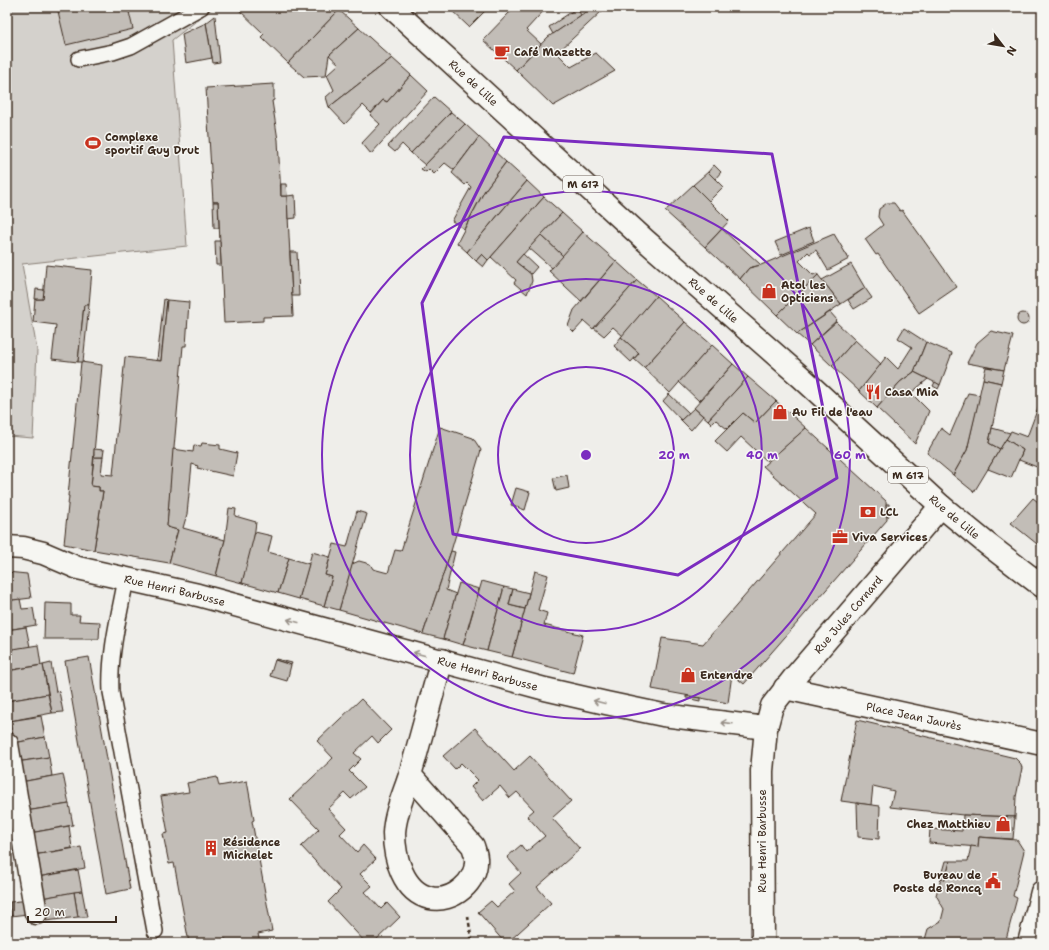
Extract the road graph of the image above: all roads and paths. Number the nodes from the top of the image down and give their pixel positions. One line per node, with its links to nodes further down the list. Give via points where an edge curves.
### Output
1 (201, 7): 3 (lane, via 131,46)
2 (391, 7): 4 (street, Rue de Lille / M 617, via 633,230 801,377)
3 (79, 59)
4 (941, 506): 7 (street, Rue de Lille / M 617); 9 (street, Rue Jules Cornard)
5 (7, 547): 6 (street, Rue Henri Barbusse, via 43,553 78,568)
6 (126, 579): 8 (street, Rue Henri Barbusse, one-way to 6, via 198,595); 16 (lane, via 112,659 111,692)
7 (1042, 586)
8 (442, 660): 10 (street, Rue Henri Barbusse, one-way to 8, via 663,715 546,689); 13 (street)
9 (785, 688): 10 (street, Rue Jules Cornard, via 772,706); 12 (street, Place Jean Jaurès)
10 (766, 728): 17 (street, Rue Henri Barbusse, via 762,771)
11 (7, 744): 15 (street)
12 (1042, 744)
13 (410, 774): 13 (street, via 395,821 395,844 399,866 408,884 420,894 436,899 450,896 464,888 474,874 477,858 473,846)
14 (1042, 892): 18 (street)
15 (36, 914)
16 (155, 931)
17 (763, 943)
18 (1029, 943)

